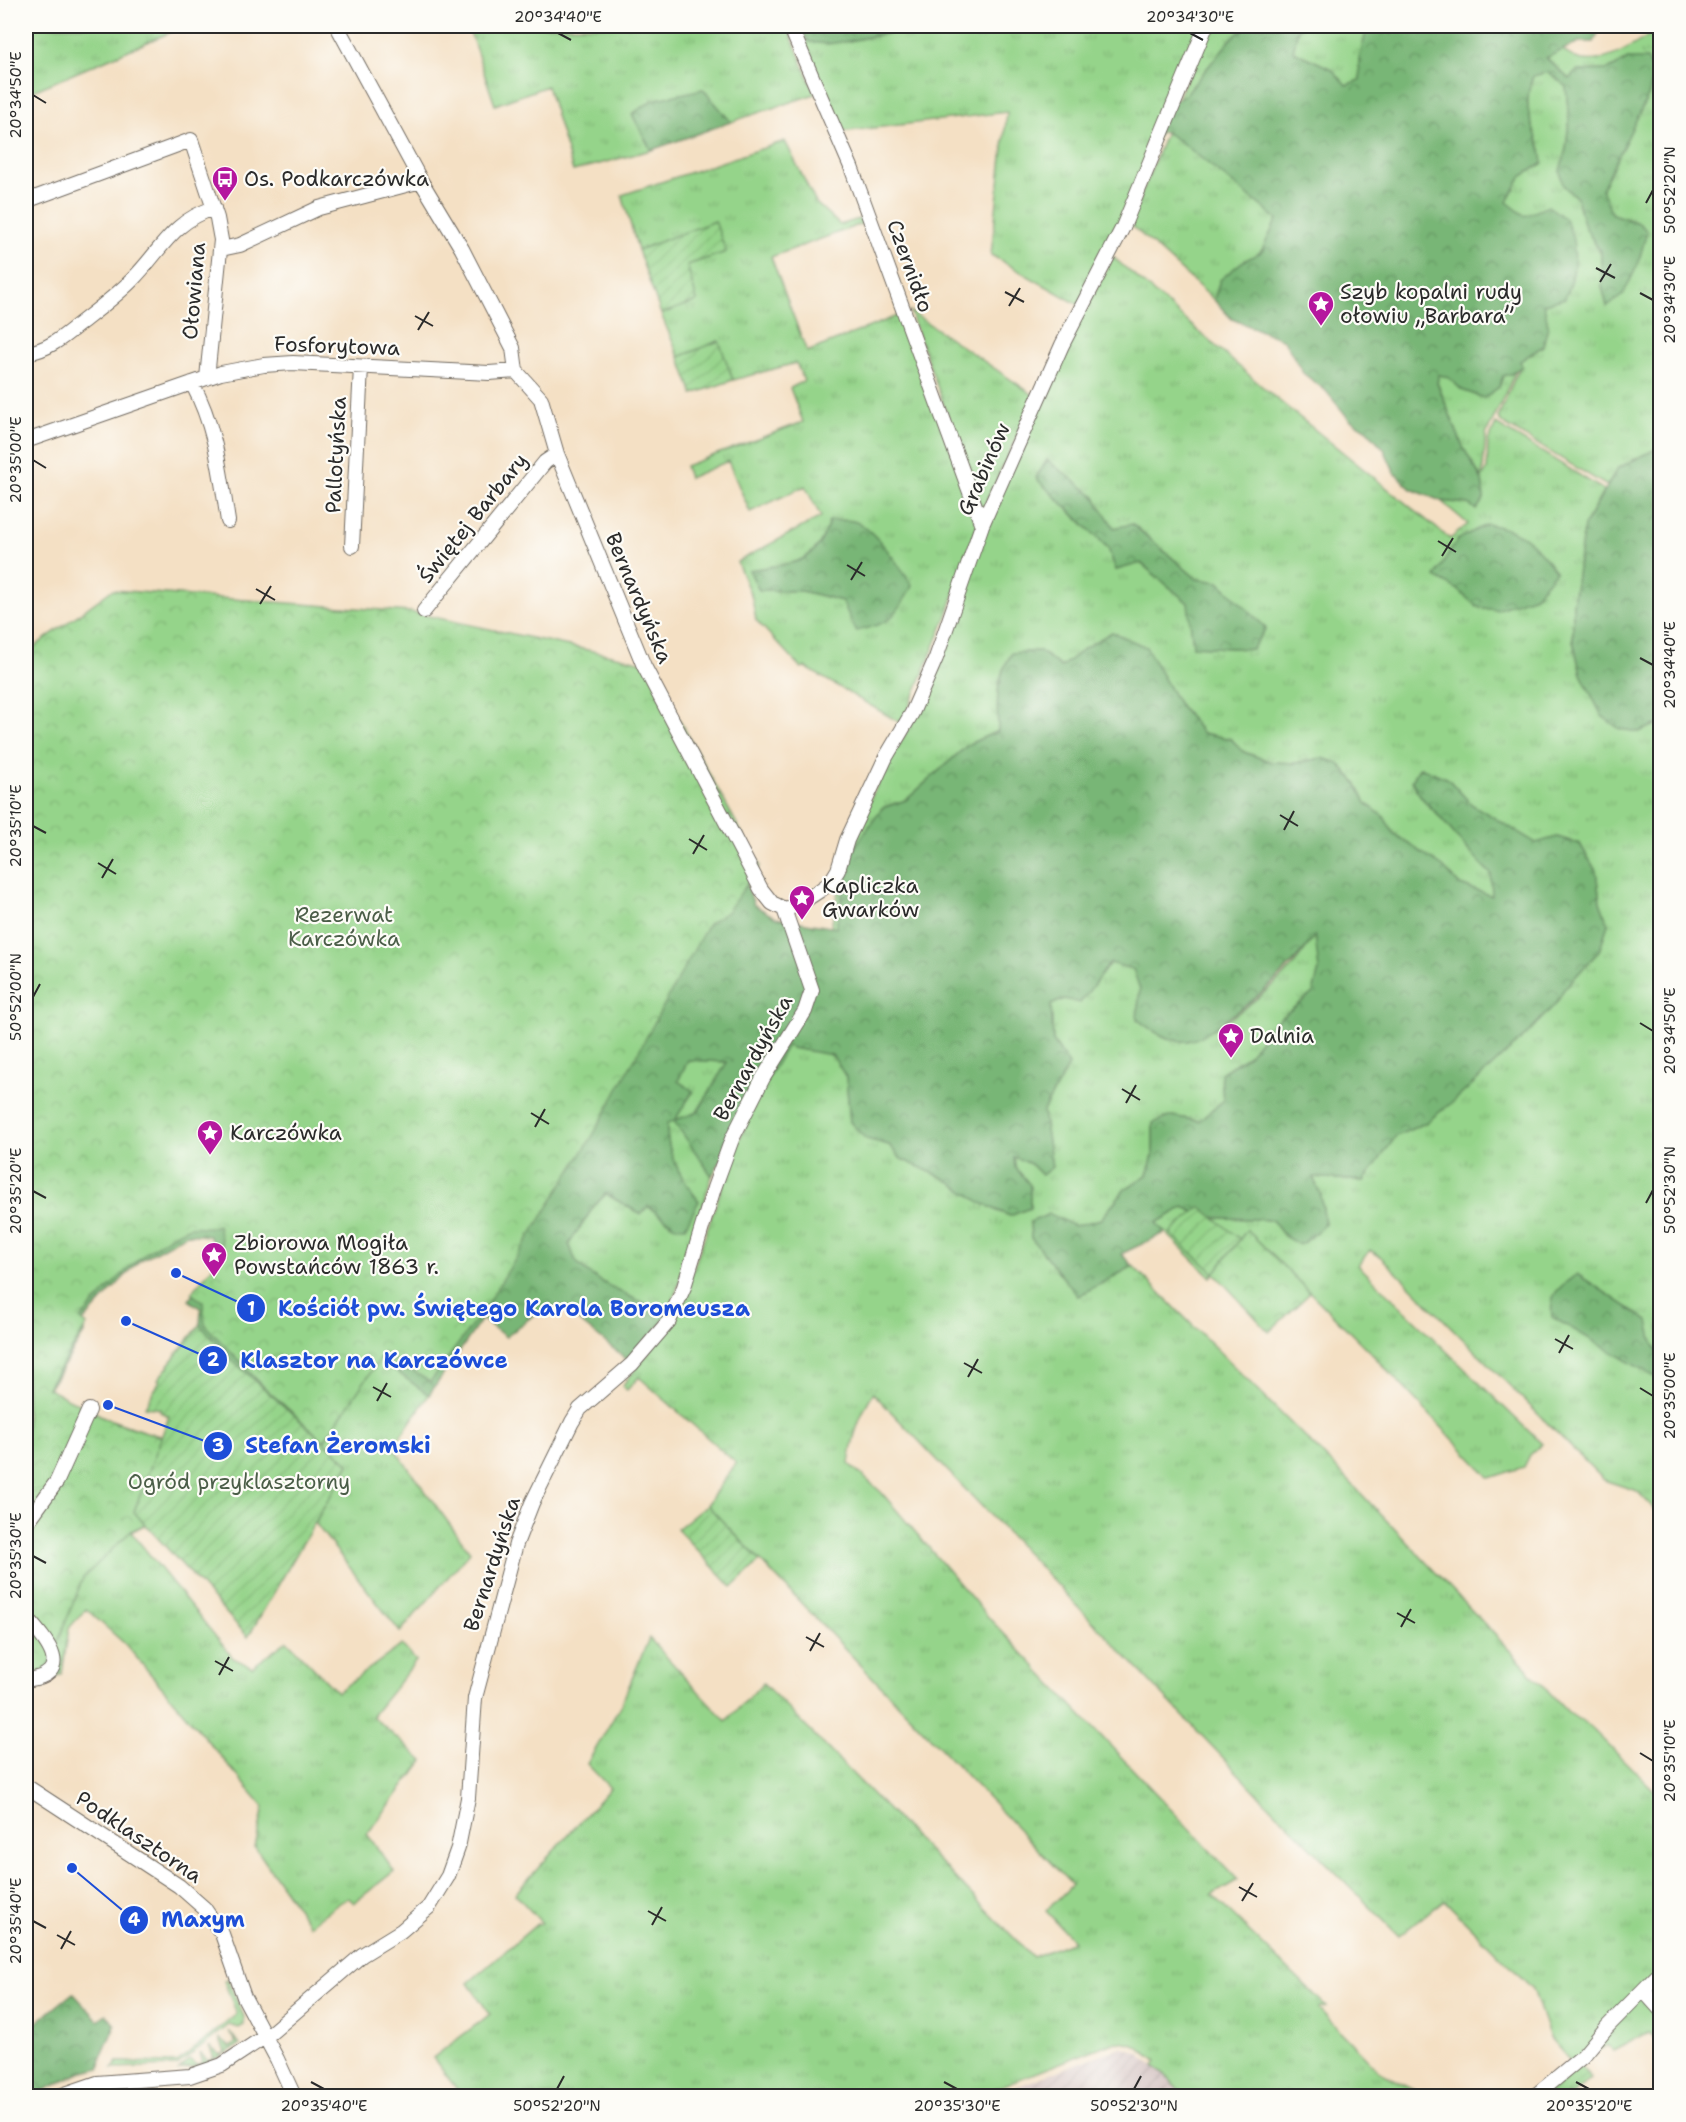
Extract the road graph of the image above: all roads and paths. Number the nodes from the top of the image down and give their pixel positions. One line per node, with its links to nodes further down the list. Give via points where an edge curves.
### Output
1 (337, 26): 4 (street, Bernardyńska)
2 (790, 26): 16 (street, Czernidło, via 851,167)
3 (1206, 26): 16 (street, Grabinów, via 1123,227 1062,345)
4 (421, 181): 7 (street, via 322,207); 10 (street, Bernardyńska, via 462,249 513,348)
5 (26, 201): 6 (street, Ołowiana, via 191,140)
6 (214, 208): 7 (street, Ołowiana); 8 (street, via 179,225 132,280 68,333 41,350)
7 (221, 249): 11 (street, Ołowiana)
8 (26, 353)
9 (361, 367): 10 (street, Fosforytowa); 11 (street, Fosforytowa, via 278,363); 17 (street, Pallotyńska)
10 (516, 371): 14 (street, Bernardyńska, via 541,399)
11 (207, 378): 12 (street, Fosforytowa)
12 (192, 383): 13 (street, Fosforytowa); 15 (street, via 213,430)
13 (26, 441)
14 (557, 454): 18 (street, Świętej Barbary, via 545,462); 19 (street, Bernardyńska, via 657,693 761,889 772,903)
15 (228, 521)
16 (982, 525): 19 (street, Grabinów, via 937,656 847,840 838,870 830,883 803,902)
17 (352, 546)
18 (424, 611)
19 (784, 909): 28 (street, Bernardyńska, via 812,990 805,1011 763,1078 732,1140 669,1321 619,1377 580,1409 521,1528 475,1698 468,1798 448,1876 423,1914 362,1955)
20 (89, 1410): 21 (street, via 57,1481)
21 (26, 1524)
22 (26, 1617): 23 (street, via 52,1650 53,1660 48,1673)
23 (26, 1680)
24 (26, 1786): 28 (street, Podklasztorna, via 179,1886 204,1908 222,1934 244,1997)
25 (1660, 1973): 26 (street)
26 (1644, 1991): 27 (street); 32 (street, via 1583,2056)
27 (1660, 2008)
28 (265, 2036): 29 (street, Bernardyńska, via 222,2065 200,2074 105,2082); 31 (street, Podklasztorna)
29 (73, 2095): 30 (street, Bernardyńska)
30 (58, 2097)
31 (294, 2097)
32 (1535, 2097)

